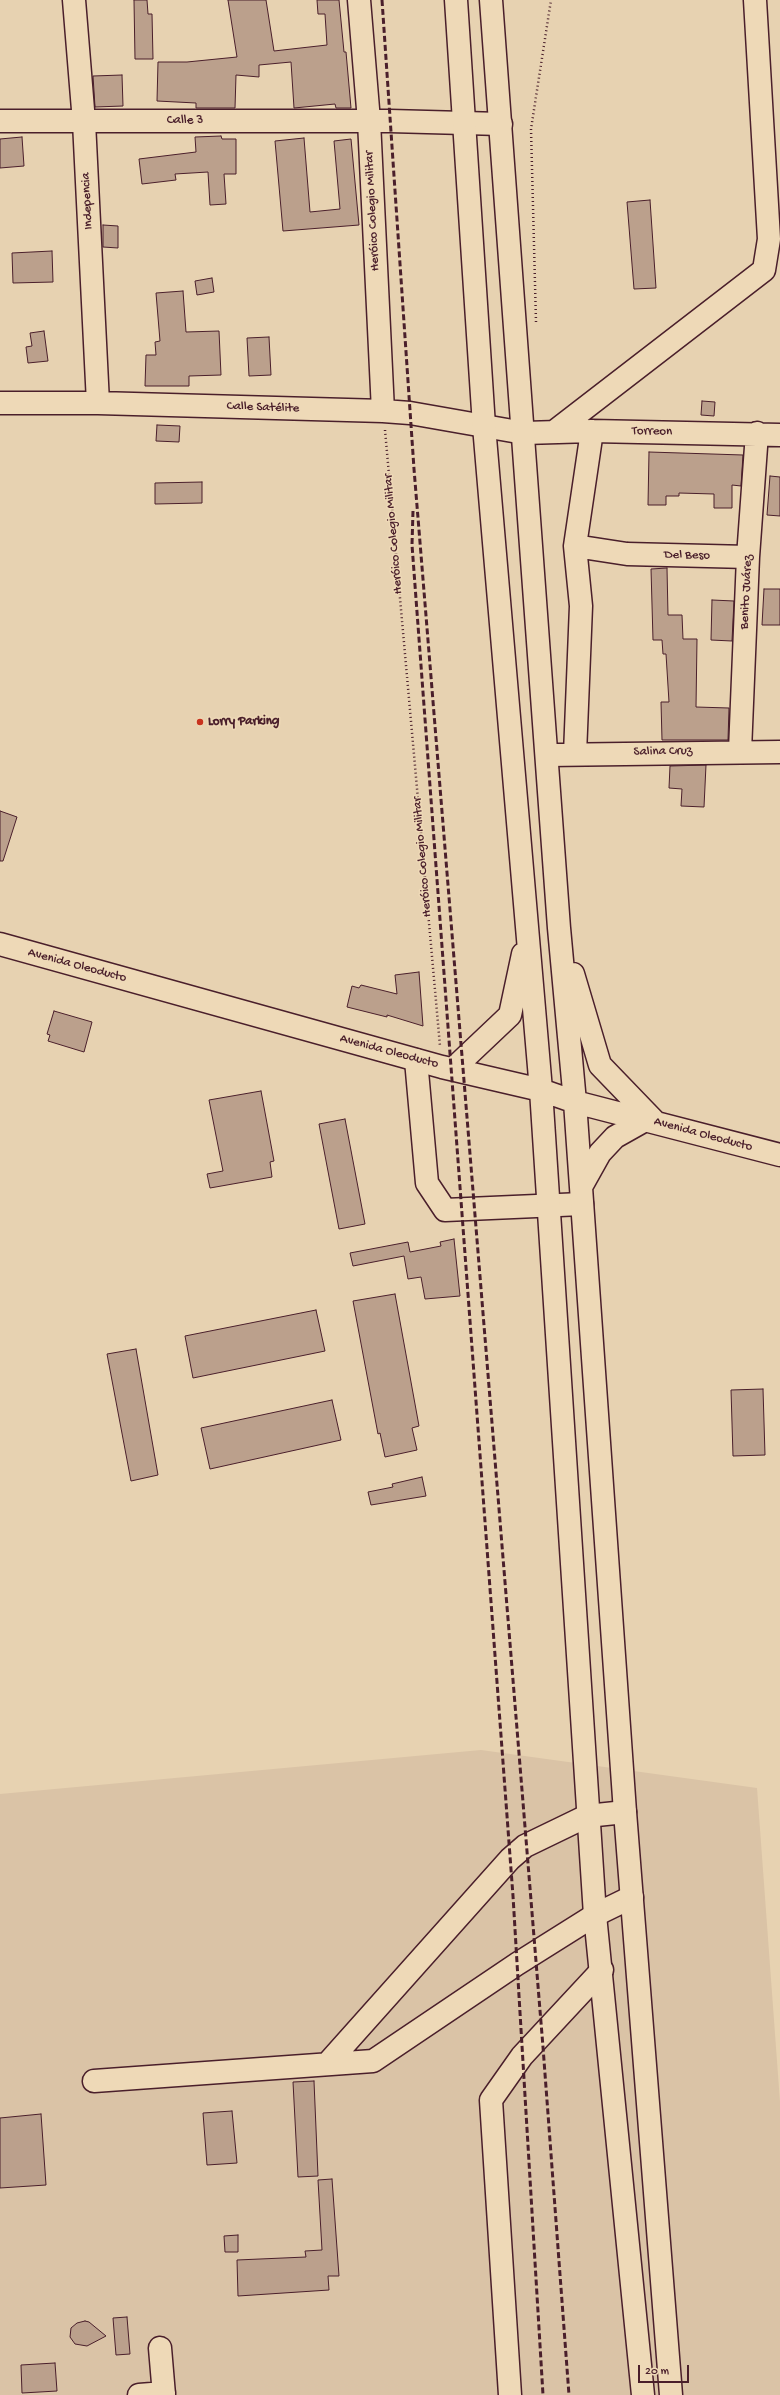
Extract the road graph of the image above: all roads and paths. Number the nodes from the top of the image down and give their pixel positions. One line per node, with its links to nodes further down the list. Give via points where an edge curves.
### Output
1 (74, 0): 9 (main road, Indepencia)
2 (359, 0): 8 (main road, Heróico Colegio Militar)
3 (456, 0): 10 (main road)
4 (491, 0): 11 (main road)
5 (551, 0): 14 (path, via 531,129)
6 (755, 0): 12 (main road)
7 (0, 121): 9 (main road, Calle 3)
8 (369, 121): 9 (main road, Calle 3); 10 (main road, Calle 3); 17 (main road, Heróico Colegio Militar)
9 (84, 122): 16 (main road, Indepencia)
10 (464, 124): 11 (main road, Calle 3); 18 (main road)
11 (501, 124): 21 (main road)
12 (774, 227): 13 (main road, via 769,239)
13 (772, 266): 20 (main road)
14 (536, 324)
15 (0, 403): 16 (main road, Calle Satélite)
16 (98, 403): 17 (main road, Calle Satélite)
17 (383, 411): 18 (main road, Calle Satélite); 36 (path, Heróico Colegio Militar)
18 (484, 426): 21 (main road, Calle Satélite); 31 (main road)
19 (592, 431): 20 (main road, Torreon); 22 (main road, Torreon); 24 (main road)
20 (554, 432): 21 (main road, Torreon)
21 (524, 433): 28 (main road)
22 (757, 433): 23 (main road, Torreon); 25 (main road, Benito Juárez)
23 (780, 435)
24 (575, 546): 25 (main road, Del Beso, via 627,554); 29 (main road, via 581,606)
25 (748, 557): 26 (main road, Benito Juárez)
26 (740, 751): 27 (main road, Salina Cruz); 29 (main road, Salina Cruz)
27 (780, 752)
28 (547, 754): 29 (main road, Salina Cruz); 30 (main road)
29 (575, 754)
30 (552, 834): 31 (main road); 32 (main road)
31 (519, 835): 33 (main road)
32 (559, 928): 38 (main road); 39 (main road, via 600,1065)
33 (528, 929): 36 (main road, via 510,1015); 37 (main road)
34 (0, 944): 35 (main road, Avenida Oleoducto)
35 (416, 1060): 36 (main road, Avenida Oleoducto); 42 (main road, via 427,1183 445,1210)
36 (447, 1068): 37 (main road, Avenida Oleoducto)
37 (541, 1090): 38 (main road, Avenida Oleoducto); 42 (main road)
38 (575, 1102): 39 (main road, Avenida Oleoducto); 41 (main road)
39 (650, 1120): 40 (main road, Avenida Oleoducto); 41 (main road, via 615,1137 600,1152)
40 (780, 1155)
41 (582, 1196): 42 (main road); 43 (main road)
42 (549, 1205): 44 (main road)
43 (625, 1812): 44 (main road); 45 (main road)
44 (587, 1816): 46 (main road); 48 (main road, via 525,1846 510,1859)
45 (632, 1896): 46 (main road); 55 (main road)
46 (595, 1915): 47 (main road); 48 (main road, via 373,2061)
47 (602, 1970): 53 (main road, via 522,2056 491,2100); 54 (main road)
48 (327, 2064): 49 (main road)
49 (94, 2081)
50 (160, 2348): 51 (main road)
51 (164, 2394): 52 (main road)
52 (139, 2395)
53 (510, 2395)
54 (643, 2395)
55 (670, 2395)

